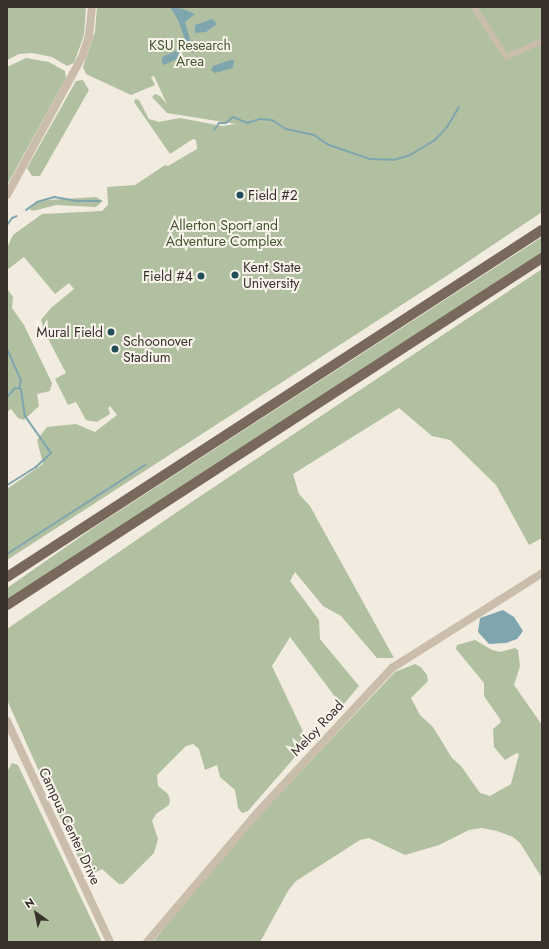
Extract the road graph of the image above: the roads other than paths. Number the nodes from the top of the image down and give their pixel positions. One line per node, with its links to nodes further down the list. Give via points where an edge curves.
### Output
1 (92, 7): 4 (street, via 89,35 82,57)
2 (474, 7): 3 (street, via 506,57)
3 (542, 41)
4 (7, 194)
5 (542, 230): 8 (main road)
6 (542, 258): 9 (main road)
7 (542, 573): 12 (street, Meloy Road, via 392,668 258,812)
8 (7, 577)
9 (7, 605)
10 (7, 721): 11 (street, Campus Center Drive)
11 (110, 942)
12 (148, 942)

